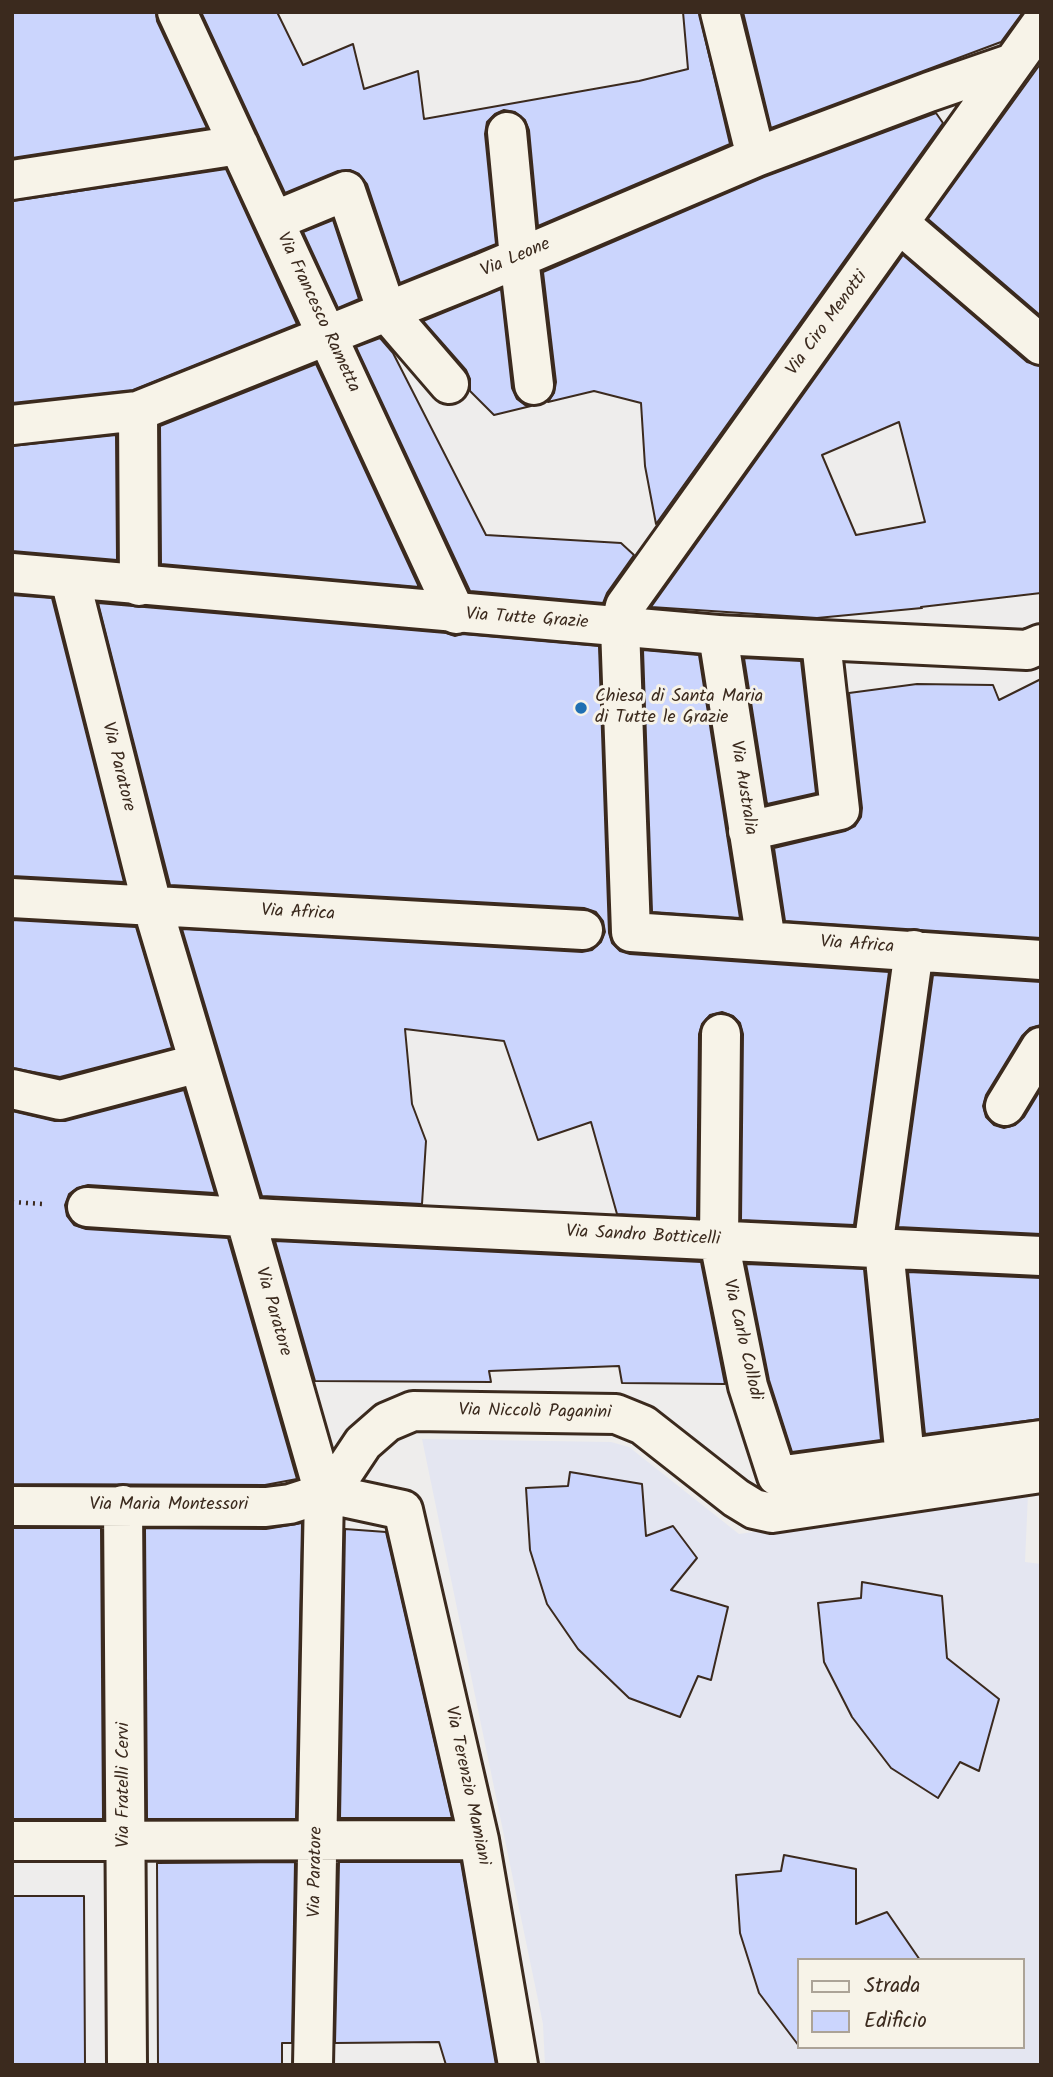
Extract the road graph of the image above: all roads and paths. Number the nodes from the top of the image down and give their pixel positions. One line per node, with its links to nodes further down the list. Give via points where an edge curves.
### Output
1 (177, 12): 6 (street, Via Francesco Rametta)
2 (720, 12): 7 (street)
3 (1041, 24): 4 (street, Via Ciro Menotti)
4 (1013, 63): 7 (street, Via Leone); 10 (street, Via Ciro Menotti)
5 (507, 132): 11 (street)
6 (239, 145): 8 (street); 9 (street, Via Francesco Rametta)
7 (757, 157): 11 (street, Via Leone)
8 (12, 180)
9 (274, 221): 12 (street, via 346,191); 13 (street, Via Francesco Rametta)
10 (900, 224): 14 (street); 23 (street, Via Ciro Menotti, via 625,606)
11 (519, 258): 12 (street, Via Leone); 16 (street)
12 (387, 312): 13 (street, Via Leone); 15 (street)
13 (327, 336): 17 (street, Via Leone); 22 (street, Via Francesco Rametta)
14 (1041, 345)
15 (449, 384)
16 (534, 385)
17 (138, 411): 18 (street, Via Leone); 21 (street)
18 (12, 425)
19 (12, 573): 20 (street, Via Tutte Grazie)
20 (70, 579): 21 (street, Via Tutte Grazie); 29 (street, Via Paratore)
21 (139, 586): 22 (street, Via Tutte Grazie)
22 (456, 614): 23 (street, Via Tutte Grazie)
23 (620, 627): 24 (street, Via Tutte Grazie); 31 (street, Via Africa, via 631,932)
24 (718, 635): 25 (street, Via Tutte Grazie); 27 (street, Via Australia)
25 (821, 642): 26 (street, Via Tutte Grazie, via 1027,650); 27 (street, via 840,810)
26 (1041, 644)
27 (748, 831): 31 (street, Via Australia)
28 (12, 898): 29 (street, Via Africa)
29 (152, 905): 30 (street, Via Africa); 36 (street, Via Paratore)
30 (583, 930)
31 (766, 941): 32 (street, Via Africa)
32 (914, 950): 33 (street, Via Africa); 42 (street)
33 (1041, 960)
34 (720, 1034): 41 (street, Via Carlo Collodi)
35 (1041, 1047): 38 (street)
36 (199, 1063): 37 (street, via 60,1100); 40 (street, Via Paratore)
37 (12, 1089)
38 (1005, 1106)
39 (88, 1207): 40 (street, Via Sandro Botticelli)
40 (245, 1217): 41 (street, Via Sandro Botticelli); 47 (street, Via Paratore)
41 (719, 1241): 42 (street, Via Sandro Botticelli); 45 (street, Via Carlo Collodi, via 748,1386 777,1476)
42 (879, 1248): 43 (street, Via Sandro Botticelli); 45 (street)
43 (1041, 1256)
44 (1041, 1440): 45 (street)
45 (905, 1458)
46 (1041, 1472): 47 (street, Via Niccolò Paganini, via 772,1513 736,1498 643,1425 616,1414 413,1411 387,1422 363,1443)
47 (324, 1493): 48 (street, Via Maria Montessori, via 266,1507); 51 (street, Via Paratore); 52 (street, Via Terenzio Mamiani, via 403,1510)
48 (123, 1505): 49 (street, Via Maria Montessori); 50 (street, Via Fratelli Cervi)
49 (12, 1506)
50 (125, 1840): 51 (street); 53 (street); 54 (street, Via Fratelli Cervi)
51 (317, 1840): 52 (street); 55 (street, Via Paratore)
52 (479, 1840): 56 (street, Via Terenzio Mamiani)
53 (12, 1841)
54 (127, 2065)
55 (313, 2065)
56 (517, 2065)

